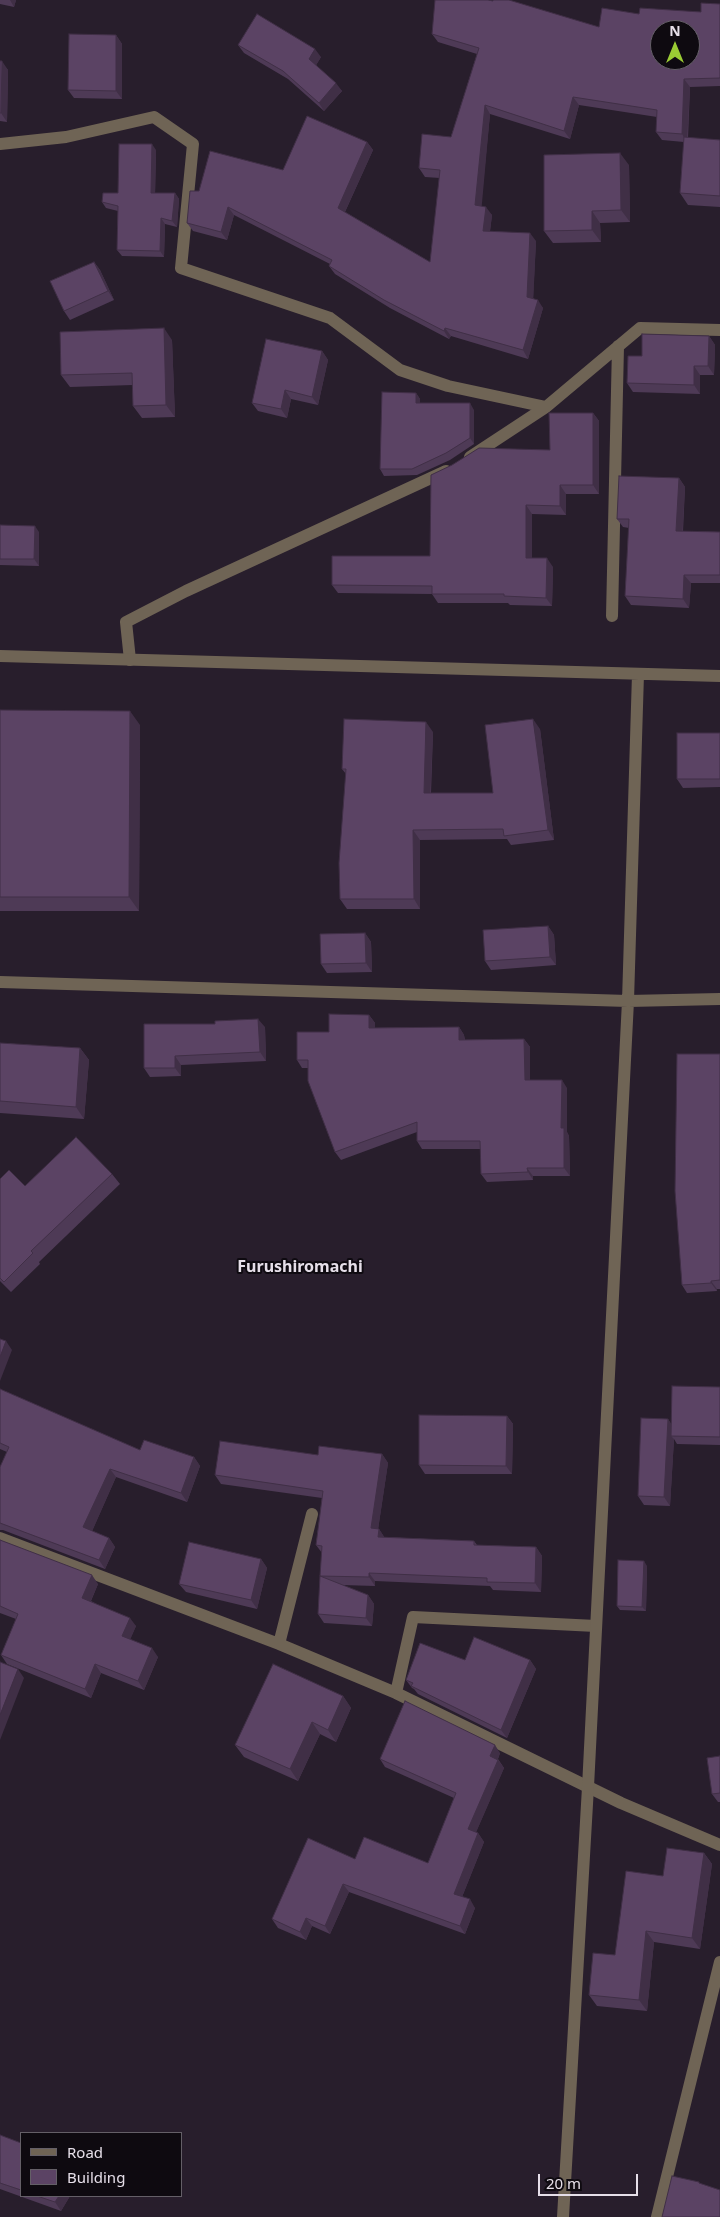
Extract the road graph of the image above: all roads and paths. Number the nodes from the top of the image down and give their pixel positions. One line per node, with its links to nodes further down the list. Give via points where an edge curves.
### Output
1 (0, 144): 4 (street, via 66,137 154,117 193,144 181,268 330,318 400,370 448,386)
2 (720, 330): 3 (street, via 640,328)
3 (618, 346): 4 (street); 5 (street)
4 (546, 407): 7 (street, via 458,465 126,622)
5 (612, 616)
6 (0, 656): 7 (street)
7 (130, 660): 8 (street)
8 (638, 674): 9 (street); 12 (street)
9 (720, 676)
10 (0, 982): 12 (street)
11 (720, 1000): 12 (street)
12 (628, 1001): 15 (street)
13 (312, 1514): 16 (street)
14 (0, 1538): 16 (street)
15 (596, 1626): 17 (street, via 413,1617); 18 (street)
16 (279, 1644): 17 (street)
17 (396, 1693): 18 (street)
18 (588, 1787): 19 (street); 21 (street)
19 (720, 1844)
20 (720, 1962): 22 (street)
21 (563, 2217)
22 (657, 2217)

